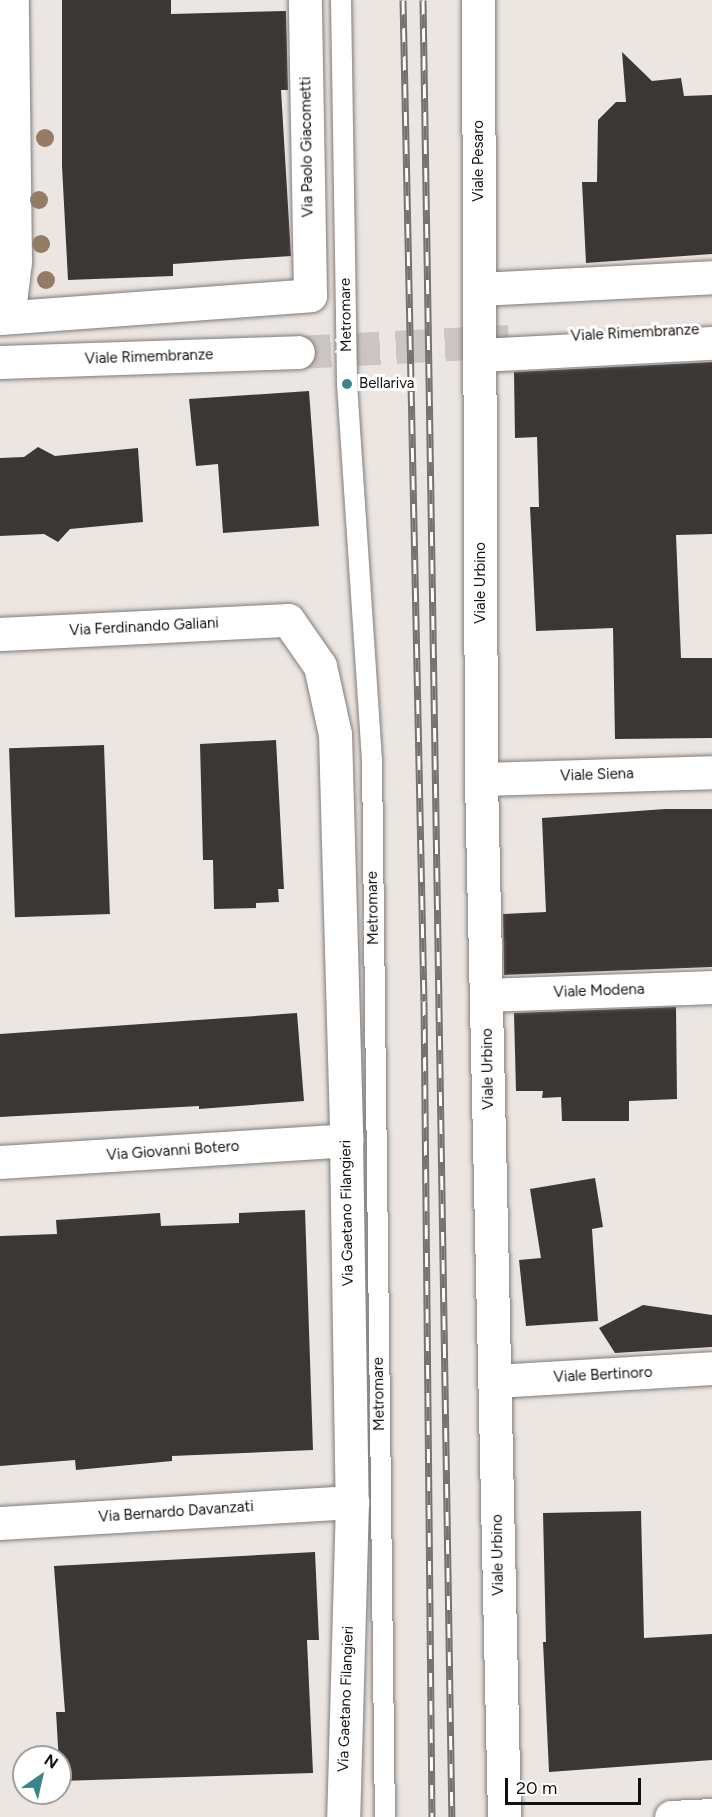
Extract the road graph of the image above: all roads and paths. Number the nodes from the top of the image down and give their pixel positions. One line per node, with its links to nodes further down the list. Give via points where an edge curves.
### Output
1 (12, 0): 7 (street, via 15,262 11,294)
2 (305, 0): 7 (street, Via Paolo Giacometti, via 310,295)
3 (341, 0): 29 (lane, Metromare, via 347,384 372,760)
4 (478, 0): 6 (street, Viale Pesaro)
5 (712, 277): 6 (street)
6 (479, 289): 8 (street, Viale Pesaro)
7 (0, 317)
8 (478, 321): 13 (street, Viale Urbino)
9 (712, 329): 10 (street, Viale Rimembranze)
10 (522, 340)
11 (712, 343): 13 (street)
12 (298, 352): 14 (street, Viale Rimembranze)
13 (480, 355): 18 (street, Viale Urbino)
14 (0, 362)
15 (288, 620): 16 (street, Via Ferdinando Galiani); 21 (street, Via Gaetano Filangieri, via 320,666 335,734)
16 (0, 634)
17 (712, 772): 18 (street, Viale Siena)
18 (481, 779): 20 (street, Viale Urbino)
19 (712, 987): 20 (street, Viale Modena)
20 (486, 995): 24 (street, Viale Urbino)
21 (346, 1140): 22 (street, Via Giovanni Botero); 25 (street, Via Gaetano Filangieri)
22 (0, 1162)
23 (712, 1368): 24 (street, Viale Bertinoro)
24 (495, 1381): 30 (street, Viale Urbino)
25 (352, 1502): 26 (street, Via Bernardo Davanzati); 28 (street, Via Gaetano Filangieri)
26 (0, 1523)
27 (712, 1815): 31 (street)
28 (343, 1817)
29 (385, 1817)
30 (504, 1817)
31 (671, 1817)

